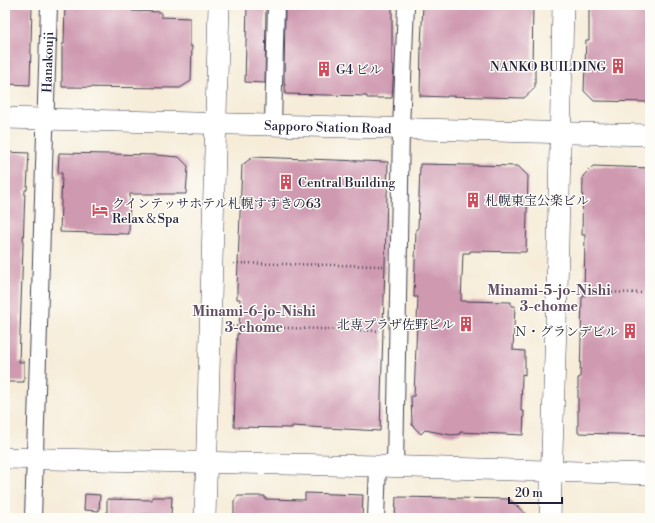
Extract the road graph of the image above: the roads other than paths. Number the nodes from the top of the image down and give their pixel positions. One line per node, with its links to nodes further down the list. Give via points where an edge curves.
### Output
1 (49, 5): 7 (street, Hanakouji)
2 (220, 5): 8 (street)
3 (276, 5): 9 (street)
4 (406, 5): 10 (street)
5 (563, 5): 11 (street)
6 (5, 118): 7 (street, Sapporo Station Road)
7 (45, 119): 8 (street, Sapporo Station Road); 14 (street, Hanakouji)
8 (217, 124): 9 (street, Sapporo Station Road); 15 (street)
9 (273, 125): 10 (street, Sapporo Station Road)
10 (401, 128): 11 (street, Sapporo Station Road); 16 (street)
11 (561, 132): 12 (street, Sapporo Station Road); 17 (street)
12 (650, 135)
13 (5, 458): 14 (street)
14 (34, 459): 15 (street); 19 (street, Hanakouji)
15 (206, 463): 16 (street); 20 (street)
16 (386, 466): 17 (street); 21 (street)
17 (551, 472): 18 (street); 22 (street)
18 (650, 474)
19 (33, 518)
20 (205, 518)
21 (376, 518)
22 (550, 518)

